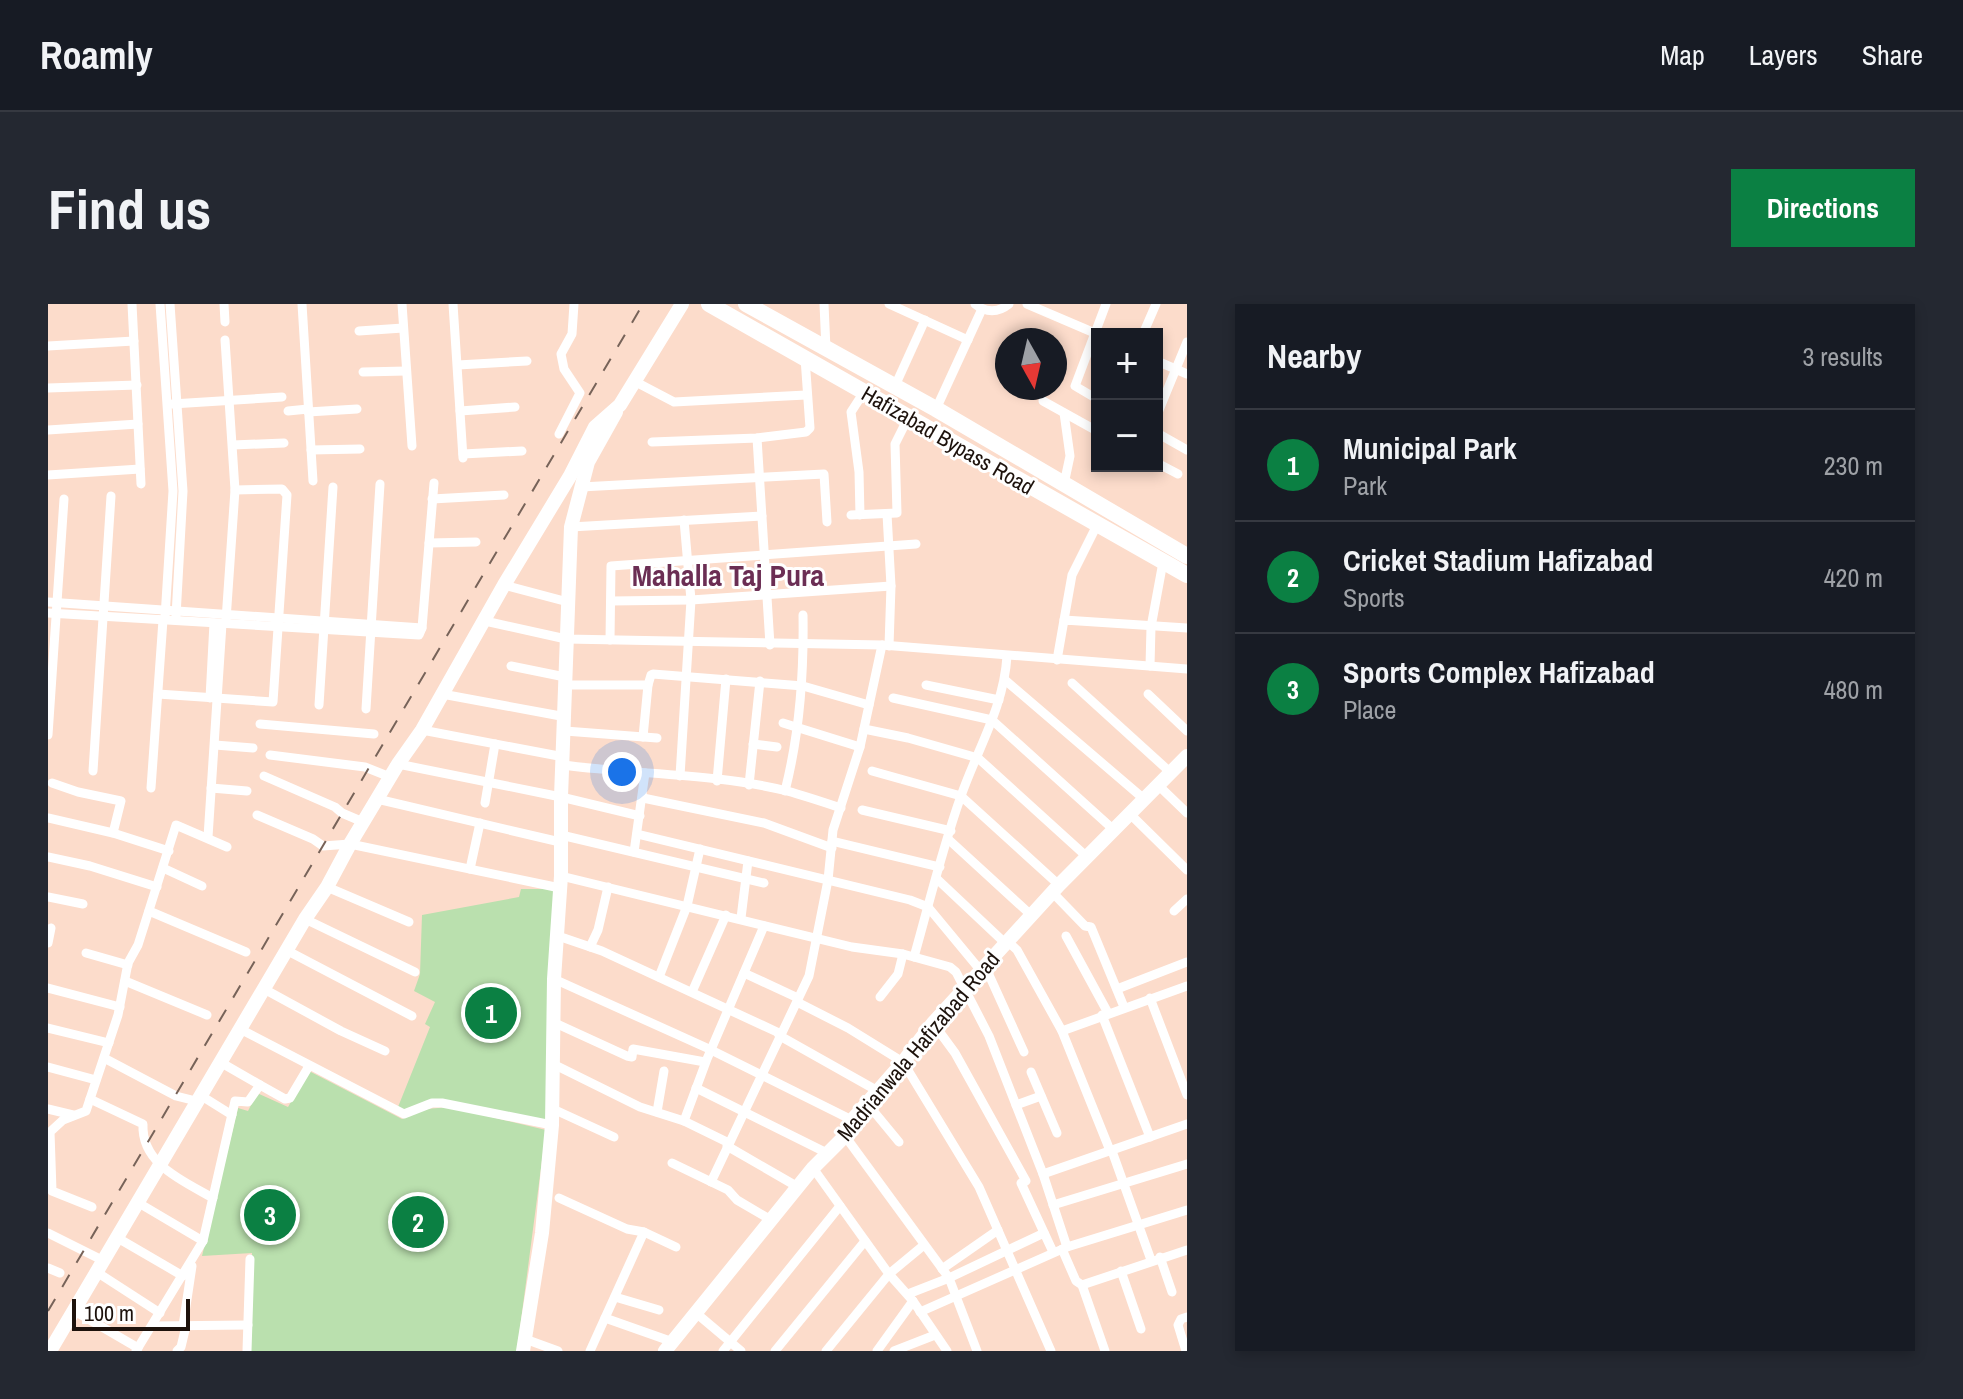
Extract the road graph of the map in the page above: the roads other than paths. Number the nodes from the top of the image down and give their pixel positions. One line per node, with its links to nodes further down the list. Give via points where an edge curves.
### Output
1 (132, 304): 29 (street)
2 (224, 304): 21 (street)
3 (302, 304): 58 (street)
4 (402, 304): 22 (street)
5 (453, 304): 37 (street)
6 (574, 304): 66 (street, via 572,334 561,354 580,393)
7 (682, 304): 42 (street)
8 (709, 304): 34 (highway, Hafizabad Bypass Road)
9 (746, 304): 33 (highway, Hafizabad Bypass Road)
10 (824, 304): 33 (street)
11 (889, 304): 20 (street)
12 (1009, 304): 18 (street, via 996,311)
13 (1027, 304): 19 (street)
14 (1059, 304): 19 (street)
15 (1106, 304): 23 (street)
16 (1156, 304): 24 (street)
17 (165, 305): 53 (street)
18 (979, 306): 28 (street)
19 (1054, 316): 26 (street)
20 (925, 320): 28 (street); 44 (street)
21 (225, 322)
22 (403, 328): 25 (street); 39 (street)
23 (1097, 328)
24 (1146, 328)
25 (359, 331)
26 (1091, 331)
27 (225, 340): 51 (street)
28 (968, 340): 57 (street)
29 (134, 341): 32 (street); 43 (street)
30 (1187, 342): 38 (street)
31 (1091, 344): 48 (street, via 1075,386)
32 (48, 346)
33 (826, 349): 44 (highway, Hafizabad Bypass Road)
34 (805, 358): 46 (highway, Hafizabad Bypass Road); 47 (street)
35 (527, 361): 37 (street)
36 (1163, 364): 38 (street)
37 (458, 365): 60 (street)
38 (1176, 369): 41 (street); 50 (street)
39 (406, 371): 40 (street); 72 (street)
40 (363, 372)
41 (1187, 374)
42 (634, 381): 47 (street, via 669,402); 54 (street)
43 (137, 385): 45 (street); 63 (street)
44 (895, 386): 57 (highway, Hafizabad Bypass Road)
45 (48, 388)
46 (864, 392): 62 (highway, Hafizabad Bypass Road); 94 (street, via 851,412 859,472 855,515)
47 (806, 395): 68 (street, via 809,431)
48 (1091, 395)
49 (282, 397): 51 (street)
50 (1163, 400)
51 (228, 401): 53 (street); 71 (street)
52 (1043, 401): 61 (street)
53 (170, 404): 118 (street, via 178,491)
54 (620, 405): 88 (street, via 588,462); 109 (street, via 595,427)
55 (515, 407): 60 (street)
56 (357, 409): 58 (street)
57 (936, 409): 86 (highway, Hafizabad Bypass Road)
58 (308, 410): 59 (street); 74 (street)
59 (288, 411)
60 (460, 411): 76 (street, via 463,456)
61 (1064, 413): 64 (street); 86 (street, via 1070,456)
62 (908, 418): 94 (street, via 895,444 897,513); 98 (highway, Hafizabad Bypass Road)
63 (138, 424): 65 (street); 78 (street)
64 (1091, 428)
65 (48, 430)
66 (559, 434)
67 (1163, 436): 75 (street)
68 (757, 438): 69 (street); 81 (street)
69 (652, 442)
70 (284, 443): 71 (street)
71 (233, 445): 89 (street)
72 (412, 446)
73 (360, 449): 74 (street)
74 (311, 450): 82 (street)
75 (1187, 450)
76 (522, 451)
77 (1163, 466): 79 (street)
78 (140, 469): 80 (street); 84 (street)
79 (1178, 474)
80 (48, 475)
81 (759, 476): 88 (street); 95 (street); 97 (street, via 824,474)
82 (313, 481)
83 (434, 483): 93 (street)
84 (141, 484)
85 (380, 484): 125 (street)
86 (1064, 485): 104 (highway, Hafizabad Bypass Road)
87 (333, 487): 123 (street)
88 (581, 487): 99 (street)
89 (235, 490): 121 (street); 122 (street, via 282,489 287,495)
90 (504, 495): 93 (street)
91 (111, 496): 116 (street)
92 (64, 499): 115 (street)
93 (432, 499): 101 (street)
94 (887, 514): 103 (street)
95 (762, 516): 96 (street); 105 (street)
96 (684, 520): 99 (street); 106 (street)
97 (827, 522)
98 (1097, 525): 107 (highway, Hafizabad Bypass Road); 119 (street, via 1072,575)
99 (571, 527): 114 (street)
100 (476, 542): 101 (street)
101 (429, 543): 125 (street, via 421,631)
102 (916, 544): 103 (street)
103 (889, 547): 105 (street); 110 (street)
104 (1186, 551)
105 (764, 557): 106 (street); 111 (street)
106 (689, 562): 112 (street); 113 (street, via 611,566)
107 (1163, 562): 108 (highway, Hafizabad Bypass Road); 124 (street)
108 (1187, 575)
109 (504, 585): 114 (street); 120 (street)
110 (891, 586): 111 (street); 132 (street)
111 (767, 594): 112 (street); 130 (street)
112 (691, 600): 113 (street); 129 (street)
113 (611, 601): 128 (street)
114 (568, 602): 127 (street)
115 (53, 608): 116 (street); 165 (street)
116 (103, 611): 118 (street); 178 (street)
117 (803, 615): 131 (street)
118 (169, 617): 121 (street); 147 (street)
119 (1064, 620): 124 (street); 134 (street)
120 (485, 621): 127 (street); 148 (street)
121 (222, 622): 122 (street); 151 (street)
122 (278, 623): 123 (street); 151 (street, via 273,702)
123 (325, 626): 125 (street); 153 (street)
124 (1151, 627): 126 (street); 136 (street)
125 (372, 628): 155 (street)
126 (1187, 628)
127 (566, 639): 128 (street); 141 (street)
128 (610, 640): 129 (street)
129 (690, 642): 130 (street); 138 (street)
130 (770, 645): 131 (street)
131 (803, 645): 132 (street); 146 (street)
132 (885, 646): 133 (street); 154 (street)
133 (1007, 656): 134 (street); 140 (street)
134 (1057, 660): 136 (street)
135 (511, 666): 141 (street)
136 (1150, 666): 137 (street)
137 (1187, 669)
138 (688, 676): 139 (street); 144 (street, via 651,675); 184 (street)
139 (726, 679): 142 (street); 185 (street)
140 (1005, 680): 152 (street); 198 (street)
141 (565, 681): 144 (street); 159 (street)
142 (760, 681): 146 (street); 169 (street)
143 (1072, 683): 181 (street)
144 (648, 685): 166 (street)
145 (926, 685): 152 (street)
146 (803, 686): 154 (street); 160 (street)
147 (158, 694): 151 (street); 190 (street)
148 (442, 694): 159 (street); 162 (street)
149 (1148, 694): 163 (street)
150 (893, 698): 156 (street)
151 (214, 699): 170 (street)
152 (999, 700): 156 (street)
153 (319, 705)
154 (869, 705): 161 (street)
155 (366, 709)
156 (992, 720): 176 (street); 209 (street)
157 (783, 723): 160 (street)
158 (260, 724): 164 (street)
159 (566, 724): 166 (street); 177 (street)
160 (798, 726): 172 (street); 193 (street)
161 (864, 729): 172 (street); 176 (street)
162 (422, 730): 168 (street); 179 (street)
163 (1187, 731)
164 (374, 734)
165 (48, 735)
166 (643, 737): 167 (street)
167 (657, 738)
168 (495, 744): 177 (street); 186 (street)
169 (753, 744): 171 (street); 188 (street)
170 (215, 745): 173 (street); 191 (street)
171 (777, 747)
172 (860, 747): 200 (street)
173 (253, 748)
174 (270, 755): 179 (street)
175 (1186, 757): 181 (street, Madrianwala Hafizabad Road)
176 (978, 758): 194 (street); 221 (street)
177 (564, 761): 182 (street); 195 (street)
178 (93, 771)
179 (394, 771): 186 (street); 197 (street)
180 (872, 771): 194 (street)
181 (1170, 772): 189 (street, Madrianwala Hafizabad Road)
182 (645, 773): 184 (street); 196 (street)
183 (264, 776): 207 (street)
184 (680, 776): 185 (street)
185 (717, 781): 188 (street)
186 (489, 782): 195 (street); 199 (street)
187 (52, 783): 210 (street, via 121,801)
188 (749, 785): 193 (street)
189 (1158, 785): 198 (street, Madrianwala Hafizabad Road); 203 (street)
190 (151, 788)
191 (211, 788): 192 (street); 213 (street)
192 (247, 791)
193 (785, 791): 200 (street)
194 (961, 796): 212 (street); 238 (street)
195 (561, 797): 205 (street); 214 (street)
196 (643, 798): 205 (street); 216 (street, via 764,823)
197 (377, 799): 207 (street); 208 (street)
198 (1144, 799): 202 (street, Madrianwala Hafizabad Road)
199 (485, 803)
200 (841, 808): 216 (street)
201 (862, 810): 212 (street)
202 (1129, 813): 209 (street, Madrianwala Hafizabad Road); 228 (street)
203 (1187, 813)
204 (257, 815): 215 (street, via 323,846)
205 (640, 816): 211 (street)
206 (48, 818): 210 (street)
207 (363, 822): 215 (street)
208 (480, 823): 214 (street); 227 (street)
209 (1114, 830): 221 (street, Madrianwala Hafizabad Road)
210 (113, 833): 219 (street)
211 (637, 834): 218 (street); 220 (street)
212 (950, 835): 225 (street); 247 (street)
213 (208, 837): 217 (street); 219 (street, via 176,825)
214 (561, 839): 220 (street); 232 (street)
215 (350, 844): 227 (street); 236 (street)
216 (832, 845): 225 (street); 231 (street)
217 (227, 847)
218 (700, 849): 223 (street); 224 (street)
219 (169, 851): 226 (street)
220 (634, 852): 224 (street)
221 (1086, 856): 238 (street, Madrianwala Hafizabad Road)
222 (48, 857): 235 (street)
223 (748, 861): 229 (street); 231 (street)
224 (696, 867): 229 (street); 242 (street)
225 (940, 867): 230 (street)
226 (163, 868): 234 (street); 235 (street)
227 (470, 869): 232 (street)
228 (1187, 870)
229 (746, 879): 233 (street); 248 (street)
230 (937, 879): 243 (street); 256 (street)
231 (828, 880): 243 (street); 255 (street)
232 (561, 882): 237 (street); 253 (street)
233 (764, 883)
234 (202, 886)
235 (157, 887): 244 (street)
236 (327, 887): 249 (street); 250 (street)
237 (608, 887): 242 (street); 258 (street)
238 (1056, 889): 247 (street, Madrianwala Hafizabad Road); 275 (street, via 1091,927)
239 (48, 897): 241 (street)
240 (1187, 899): 245 (street)
241 (83, 904)
242 (687, 906): 246 (street); 269 (street)
243 (928, 907): 263 (street); 266 (street)
244 (149, 911): 260 (street); 265 (street)
245 (1174, 911)
246 (726, 915): 248 (street); 277 (street)
247 (1031, 915): 256 (street, Madrianwala Hafizabad Road)
248 (741, 918): 251 (street)
249 (305, 919): 259 (street); 267 (street)
250 (409, 922)
251 (764, 926): 255 (street); 268 (street)
252 (51, 928): 257 (street)
253 (558, 936): 258 (street); 270 (street)
254 (1066, 936): 284 (street)
255 (816, 939): 262 (street); 280 (street)
256 (1006, 942): 266 (street, Madrianwala Hafizabad Road); 291 (street, via 1017,950)
257 (48, 943)
258 (590, 947): 269 (street)
259 (286, 950): 274 (street); 286 (street)
260 (246, 952)
261 (86, 953): 265 (street)
262 (903, 954): 263 (street); 278 (street, via 898,974)
263 (914, 957): 276 (street, via 950,967)
264 (1187, 962): 275 (street)
265 (128, 965): 271 (street)
266 (983, 968): 276 (street, Madrianwala Hafizabad Road); 296 (street)
267 (415, 972)
268 (744, 973): 280 (street); 283 (street)
269 (659, 977): 277 (street)
270 (554, 979): 287 (street); 294 (street)
271 (125, 981): 281 (street); 285 (street)
272 (1187, 986): 279 (street)
273 (48, 988): 281 (street)
274 (264, 989): 290 (street); 295 (street)
275 (1117, 989): 282 (street)
276 (963, 990): 288 (street, Madrianwala Hafizabad Road); 315 (street, via 981,1018)
277 (692, 992): 283 (street)
278 (880, 997)
279 (1150, 998): 282 (street); 310 (street)
280 (798, 1000): 292 (street); 300 (street)
281 (120, 1007): 293 (street)
282 (1124, 1007): 284 (street)
283 (728, 1010): 292 (street); 294 (street)
284 (1105, 1014): 291 (street); 330 (street)
285 (207, 1015)
286 (412, 1016)
287 (555, 1023): 299 (street, via 627,1056 632,1057 633,1049); 301 (street)
288 (933, 1023): 300 (street, Madrianwala Hafizabad Road); 355 (street, via 1026,1181 1021,1183)
289 (48, 1028): 293 (street)
290 (240, 1029): 298 (street); 302 (street)
291 (1062, 1031): 333 (street)
292 (780, 1036): 306 (street); 311 (street)
293 (109, 1043): 297 (street)
294 (712, 1050): 299 (street); 306 (street)
295 (385, 1051)
296 (1024, 1052)
297 (104, 1058): 307 (street); 313 (street, via 176,1096)
298 (220, 1062): 308 (street); 313 (street)
299 (705, 1062): 309 (street)
300 (903, 1062): 311 (street, Madrianwala Hafizabad Road); 352 (street, via 979,1187)
301 (553, 1064): 317 (street); 318 (street)
302 (309, 1066): 308 (street, via 290,1098); 325 (street, via 404,1114 442,1103)
303 (48, 1067): 307 (street)
304 (664, 1071): 318 (street)
305 (1031, 1072): 312 (street)
306 (762, 1077): 319 (street); 322 (street)
307 (96, 1080): 314 (street)
308 (260, 1085): 321 (street, via 248,1102 235,1101)
309 (696, 1088): 319 (street); 323 (street)
310 (1187, 1095)
311 (871, 1096): 322 (street, Madrianwala Hafizabad Road); 331 (street)
312 (1041, 1096): 315 (street); 327 (street)
313 (198, 1098): 321 (street); 335 (street)
314 (90, 1099): 320 (street, via 83,1114); 335 (street, via 143,1124 146,1147)
315 (1016, 1105): 339 (street)
316 (48, 1109): 320 (street)
317 (553, 1109): 325 (street); 329 (street)
318 (657, 1112): 323 (street)
319 (743, 1112): 332 (street); 334 (street)
320 (73, 1115): 326 (street)
321 (232, 1115): 343 (street)
322 (852, 1120): 328 (street, Madrianwala Hafizabad Road)
323 (684, 1121): 332 (street)
324 (1187, 1124): 330 (street)
325 (552, 1125): 393 (street)
326 (50, 1130): 348 (street, via 52,1191)
327 (1057, 1133)
328 (845, 1136): 334 (street, Madrianwala Hafizabad Road); 359 (street)
329 (614, 1137)
330 (1150, 1137): 333 (street)
331 (899, 1142)
332 (728, 1144): 340 (street); 342 (street)
333 (1112, 1151): 339 (street); 341 (street)
334 (827, 1153): 338 (street, Madrianwala Hafizabad Road)
335 (159, 1163): 343 (street); 345 (street)
336 (672, 1163): 340 (street)
337 (1187, 1164): 341 (street)
338 (813, 1168): 342 (street, Madrianwala Hafizabad Road); 347 (street)
339 (1043, 1174): 346 (street)
340 (711, 1182): 350 (street)
341 (1124, 1183): 346 (street); 351 (street)
342 (798, 1187): 350 (street, Madrianwala Hafizabad Road)
343 (213, 1198): 357 (street)
344 (559, 1198): 353 (street)
345 (137, 1202): 356 (street); 357 (street)
346 (1053, 1205): 362 (street)
347 (840, 1206): 358 (street); 392 (street)
348 (92, 1207)
349 (1187, 1210): 351 (street)
350 (771, 1220): 384 (street, Madrianwala Hafizabad Road)
351 (1139, 1225): 362 (street); 365 (street)
352 (998, 1230): 361 (street); 372 (street)
353 (644, 1232): 360 (street); 378 (street)
354 (48, 1233): 367 (street)
355 (1044, 1233): 361 (street); 362 (street)
356 (116, 1237): 367 (street); 374 (street)
357 (203, 1241): 366 (street)
358 (865, 1241): 373 (street); 404 (street)
359 (924, 1245): 372 (street); 373 (street)
360 (676, 1247)
361 (1006, 1249): 369 (street); 372 (street)
362 (1061, 1249): 369 (street); 375 (street)
363 (1187, 1250): 365 (street)
364 (250, 1259): 387 (street)
365 (1156, 1259): 370 (street); 376 (street)
366 (191, 1263): 374 (street); 389 (street)
367 (99, 1266): 380 (street); 383 (street)
368 (48, 1268): 371 (street)
369 (1015, 1269): 377 (street); 410 (street)
370 (1121, 1271): 375 (street); 390 (street)
371 (60, 1273)
372 (946, 1273): 377 (street); 379 (street)
373 (889, 1274): 379 (street); 405 (street)
374 (183, 1276): 383 (street)
375 (1082, 1285): 396 (street)
376 (1172, 1292)
377 (958, 1296): 382 (street); 409 (street)
378 (615, 1297): 381 (street); 386 (street)
379 (910, 1298): 382 (street); 406 (street)
380 (73, 1310): 395 (street); 397 (street)
381 (659, 1310)
382 (920, 1312): 391 (street)
383 (160, 1313): 388 (street)
384 (696, 1313): 392 (street); 394 (street, Madrianwala Hafizabad Road)
385 (1187, 1317): 411 (street, via 1178,1325)
386 (605, 1318): 394 (street); 401 (street)
387 (248, 1325): 389 (street); 399 (street)
388 (152, 1326): 389 (street); 395 (street)
389 (184, 1326): 398 (street)
390 (1141, 1329)
391 (935, 1335): 407 (street); 408 (street)
392 (730, 1342): 402 (street); 403 (street)
393 (524, 1345): 400 (street)
394 (669, 1346)
395 (137, 1349)
396 (1101, 1350)
397 (50, 1351)
398 (177, 1351)
399 (247, 1351)
400 (558, 1351)
401 (590, 1351)
402 (723, 1351)
403 (741, 1351)
404 (775, 1351)
405 (826, 1351)
406 (877, 1351)
407 (894, 1351)
408 (947, 1351)
409 (977, 1351)
410 (1051, 1351)
411 (1186, 1351)

